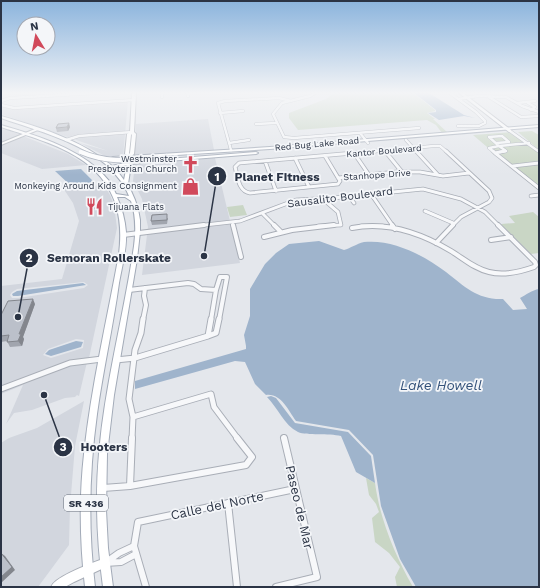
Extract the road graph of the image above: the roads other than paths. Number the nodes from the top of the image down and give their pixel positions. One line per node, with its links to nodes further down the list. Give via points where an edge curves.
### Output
1 (10, 120): 14 (main road, SR 436)
2 (133, 120): 16 (main road)
3 (222, 120): 24 (street)
4 (485, 120): 10 (street, via 479,126)
5 (499, 120): 13 (main road)
6 (1, 123): 15 (main road)
7 (276, 123): 8 (street); 17 (street, via 282,136 289,138)
8 (256, 124)
9 (1, 126): 18 (main road, SR 436)
10 (458, 126)
11 (539, 127): 13 (main road, Red Bug Lake Road)
12 (419, 128): 17 (street)
13 (511, 129): 19 (main road, Red Bug Lake Road); 22 (main road, Red Bug Lake Road); 26 (street)
14 (36, 130): 15 (main road); 20 (main road, SR 436)
15 (30, 132): 18 (main road); 29 (main road, bridge, via 107,160)
16 (132, 133): 20 (street, via 79,136); 37 (main road, via 129,134 127,154)
17 (360, 133): 23 (street)
18 (25, 134): 27 (main road); 45 (main road, SR 436, via 76,155)
19 (436, 134): 22 (main road); 23 (main road, Red Bug Lake Road)
20 (66, 140): 34 (main road, SR 436)
21 (249, 140): 24 (street)
22 (406, 140): 23 (main road, Red Bug Lake Road); 30 (street)
23 (367, 141): 29 (main road, Red Bug Lake Road); 31 (main road, Red Bug Lake Road)
24 (229, 143): 31 (street)
25 (496, 143): 25 (street, via 489,137 502,136 509,142); 28 (street)
26 (528, 143): 28 (street); 33 (street)
27 (1, 144)
28 (499, 146): 35 (street, via 489,148); 35 (street, via 506,151)
29 (304, 148): 41 (main road, Red Bug Lake Road)
30 (414, 148): 32 (street, Kantor Boulevard); 47 (street, Kantor Boulevard, via 443,147); 49 (street)
31 (231, 150): 37 (main road, Red Bug Lake Road)
32 (384, 150): 36 (street, Kantor Boulevard); 46 (street)
33 (538, 151)
34 (90, 152): 37 (main road, via 109,158); 44 (main road, SR 436)
35 (495, 152): 43 (street)
36 (354, 153): 38 (street, Kantor Boulevard); 48 (street)
37 (130, 156): 41 (main road); 44 (main road, Red Bug Lake Road)
38 (325, 156): 39 (street, Kantor Boulevard); 50 (street)
39 (295, 158): 40 (street, Kantor Boulevard); 52 (street)
40 (265, 161): 54 (street); 55 (street, Kantor Boulevard, via 236,164 241,190)
41 (129, 163): 44 (main road, Red Bug Lake Road); 51 (main road)
42 (539, 163): 43 (street)
43 (513, 166): 53 (street)
44 (110, 167): 45 (main road, Red Bug Lake Road); 51 (main road, SR 436)
45 (98, 171): 58 (main road, SR 436)
46 (402, 172): 48 (street, Stanhope Drive); 49 (street, Stanhope Drive)
47 (469, 173): 49 (street, Stanhope Drive); 64 (street, Kantor Boulevard, via 492,196 491,200)
48 (369, 175): 50 (street, Stanhope Drive)
49 (439, 175)
50 (338, 178): 52 (street, Stanhope Drive, via 339,183 335,185)
51 (126, 184): 62 (main road, SR 436)
52 (309, 187): 54 (street, Stanhope Drive)
53 (539, 188)
54 (276, 191): 55 (street, Stanhope Drive)
55 (244, 192)
56 (371, 194): 59 (street, Sausalito Boulevard); 64 (street, Sausalito Boulevard, via 427,190 461,199); 70 (street)
57 (539, 195): 60 (street)
58 (115, 196): 62 (main road, via 126,196); 73 (main road, SR 436)
59 (349, 196): 61 (street, Sausalito Boulevard); 63 (street)
60 (531, 196)
61 (323, 198): 66 (street, Sausalito Boulevard, via 287,202); 71 (street, via 341,216 341,225)
62 (133, 200): 72 (main road, SR 436)
63 (354, 203)
64 (478, 208): 68 (street); 75 (street, Sausalito Boulevard)
65 (425, 211): 68 (street)
66 (262, 213): 67 (street, Sausalito Boulevard); 71 (street)
67 (232, 222): 72 (street, Sausalito Boulevard); 78 (street)
68 (453, 223): 77 (street)
69 (352, 228): 70 (street, via 365,226)
70 (396, 229): 77 (street)
71 (280, 231): 74 (street)
72 (137, 233): 73 (street, Sausalito Boulevard); 80 (main road, SR 436)
73 (123, 235): 83 (main road, SR 436, via 116,290)
74 (264, 237)
75 (510, 237): 76 (street); 77 (street, Sausalito Boulevard, via 535,262 534,267 500,273 487,272)
76 (490, 240)
77 (436, 243)
78 (241, 257)
79 (145, 288): 80 (street); 81 (street, via 188,283 194,284 200,290); 84 (street, via 146,305)
80 (129, 290): 85 (main road, SR 436)
81 (216, 290): 82 (street); 82 (street, via 220,277 227,276 216,333)
82 (208, 336): 84 (street)
83 (102, 358): 86 (street, via 70,363); 96 (main road, SR 436, via 86,482)
84 (135, 358): 85 (street); 87 (street, via 129,399)
85 (116, 360): 90 (main road, SR 436)
86 (1, 388)
87 (133, 417): 89 (street); 89 (street, via 211,394 214,407 252,457 246,465)
88 (284, 438): 91 (street, Paseo de Mar)
89 (130, 486): 90 (street)
90 (100, 488): 95 (main road, SR 436, via 100,524)
91 (296, 488): 92 (street, Calle del Norte); 102 (street, Paseo de Mar, via 317,577)
92 (228, 503): 93 (street, Calle del Norte, via 138,522); 101 (street)
93 (134, 546): 94 (street); 95 (street)
94 (136, 554): 95 (street, via 121,562); 100 (street)
95 (105, 563): 96 (main road); 99 (main road, SR 436)
96 (88, 571): 97 (main road); 98 (main road, SR 436)
97 (56, 587)
98 (90, 587)
99 (108, 587)
100 (146, 587)
101 (237, 587)
102 (276, 587)

